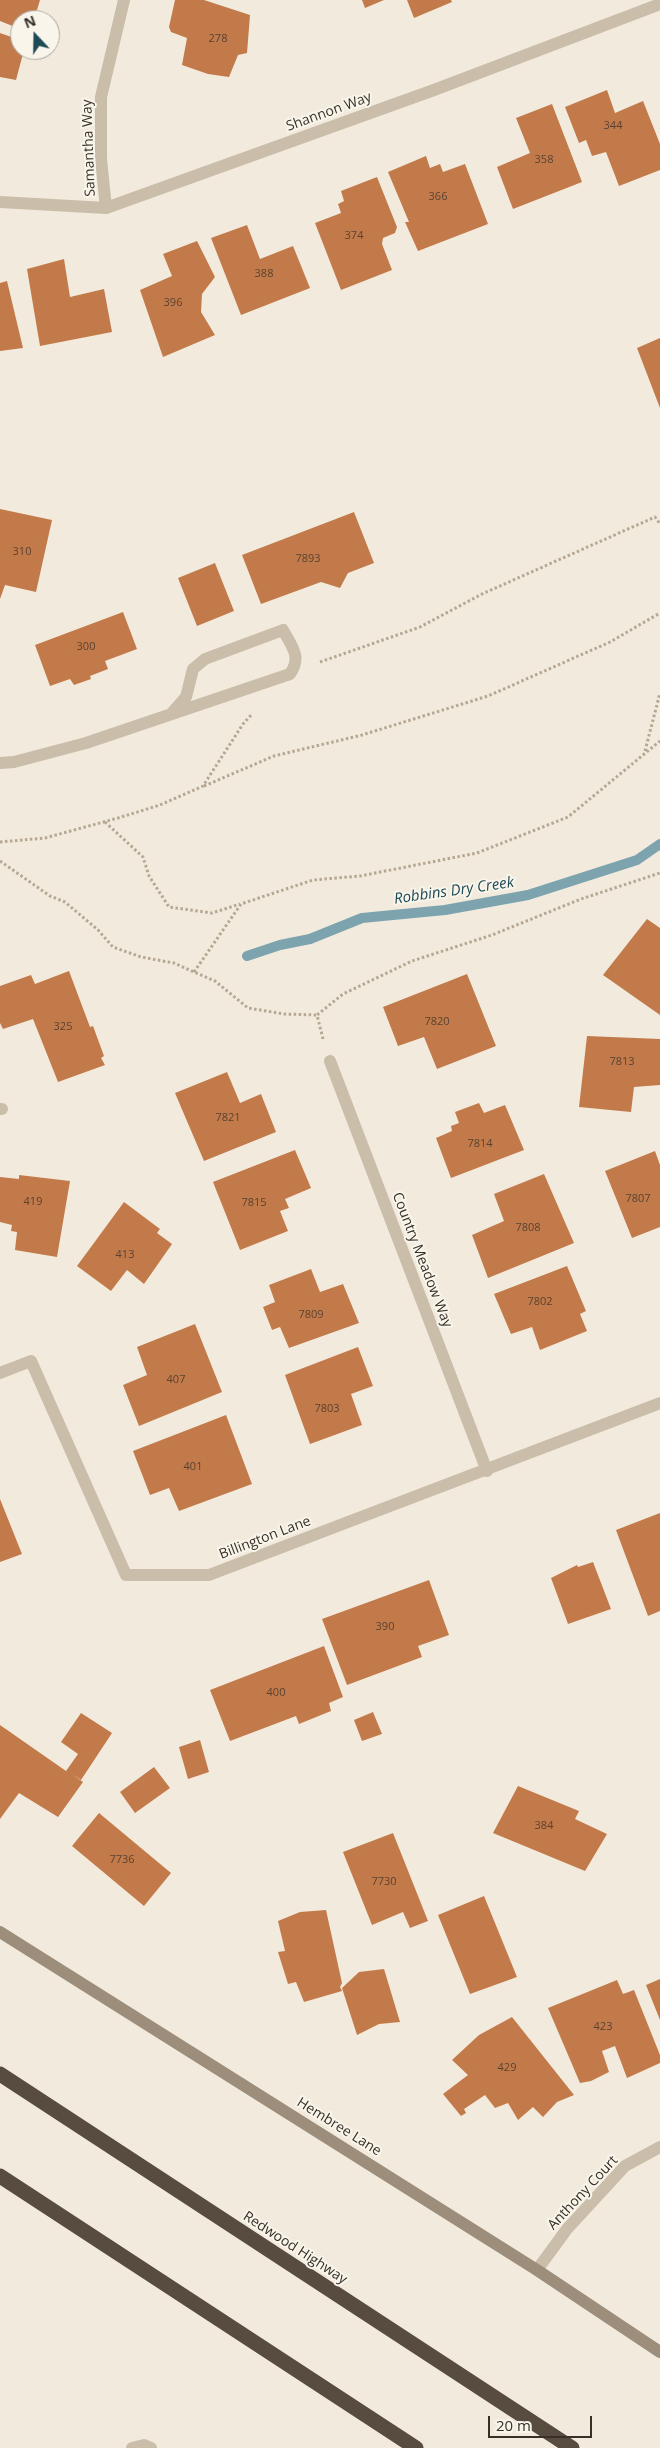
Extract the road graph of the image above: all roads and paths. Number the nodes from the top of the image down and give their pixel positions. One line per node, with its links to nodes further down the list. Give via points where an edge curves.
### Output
1 (124, 0): 4 (street, Samantha Way, via 100,97)
2 (660, 4): 4 (street, Shannon Way, via 434,90)
3 (0, 202): 4 (street, Shannon Way)
4 (106, 208)
5 (660, 524): 7 (path, via 655,517 482,594 420,627)
6 (660, 614): 14 (path, via 610,642 488,696 362,735 274,756)
7 (313, 666)
8 (660, 693): 12 (path)
9 (254, 712): 14 (path)
10 (172, 713): 10 (street, via 186,697 193,669 205,659 283,630 295,653 296,665 290,674); 13 (street, via 86,743)
11 (660, 741): 12 (path)
12 (645, 752): 19 (path, via 568,817 477,854 360,876 313,880)
13 (0, 763)
14 (203, 786): 15 (path, via 160,805)
15 (104, 822): 16 (path, via 45,838); 19 (path, via 143,858 149,876 169,907 212,913)
16 (0, 842)
17 (0, 861): 20 (path, via 64,902 113,947 141,957 174,963)
18 (660, 873): 21 (path, via 581,898 492,935 412,961 343,994)
19 (241, 904): 20 (path)
20 (194, 972): 21 (path, via 215,981 248,1008)
21 (317, 1015): 22 (path)
22 (330, 1061): 25 (street, Country Meadow Way)
23 (0, 1373): 25 (street, Billington Lane, via 31,1361 126,1575 209,1575)
24 (660, 1403): 25 (street, Billington Lane)
25 (487, 1471)
26 (0, 1932): 30 (street, Hembree Lane)
27 (0, 2074): 35 (highway, Redwood Highway)
28 (660, 2147): 30 (street, Anthony Court, via 625,2166 567,2229)
29 (0, 2176): 34 (highway)
30 (537, 2270): 31 (street, Hembree Lane)
31 (660, 2352)
32 (132, 2448): 33 (street, via 144,2444)
33 (150, 2448)
34 (416, 2448)
35 (572, 2448)

